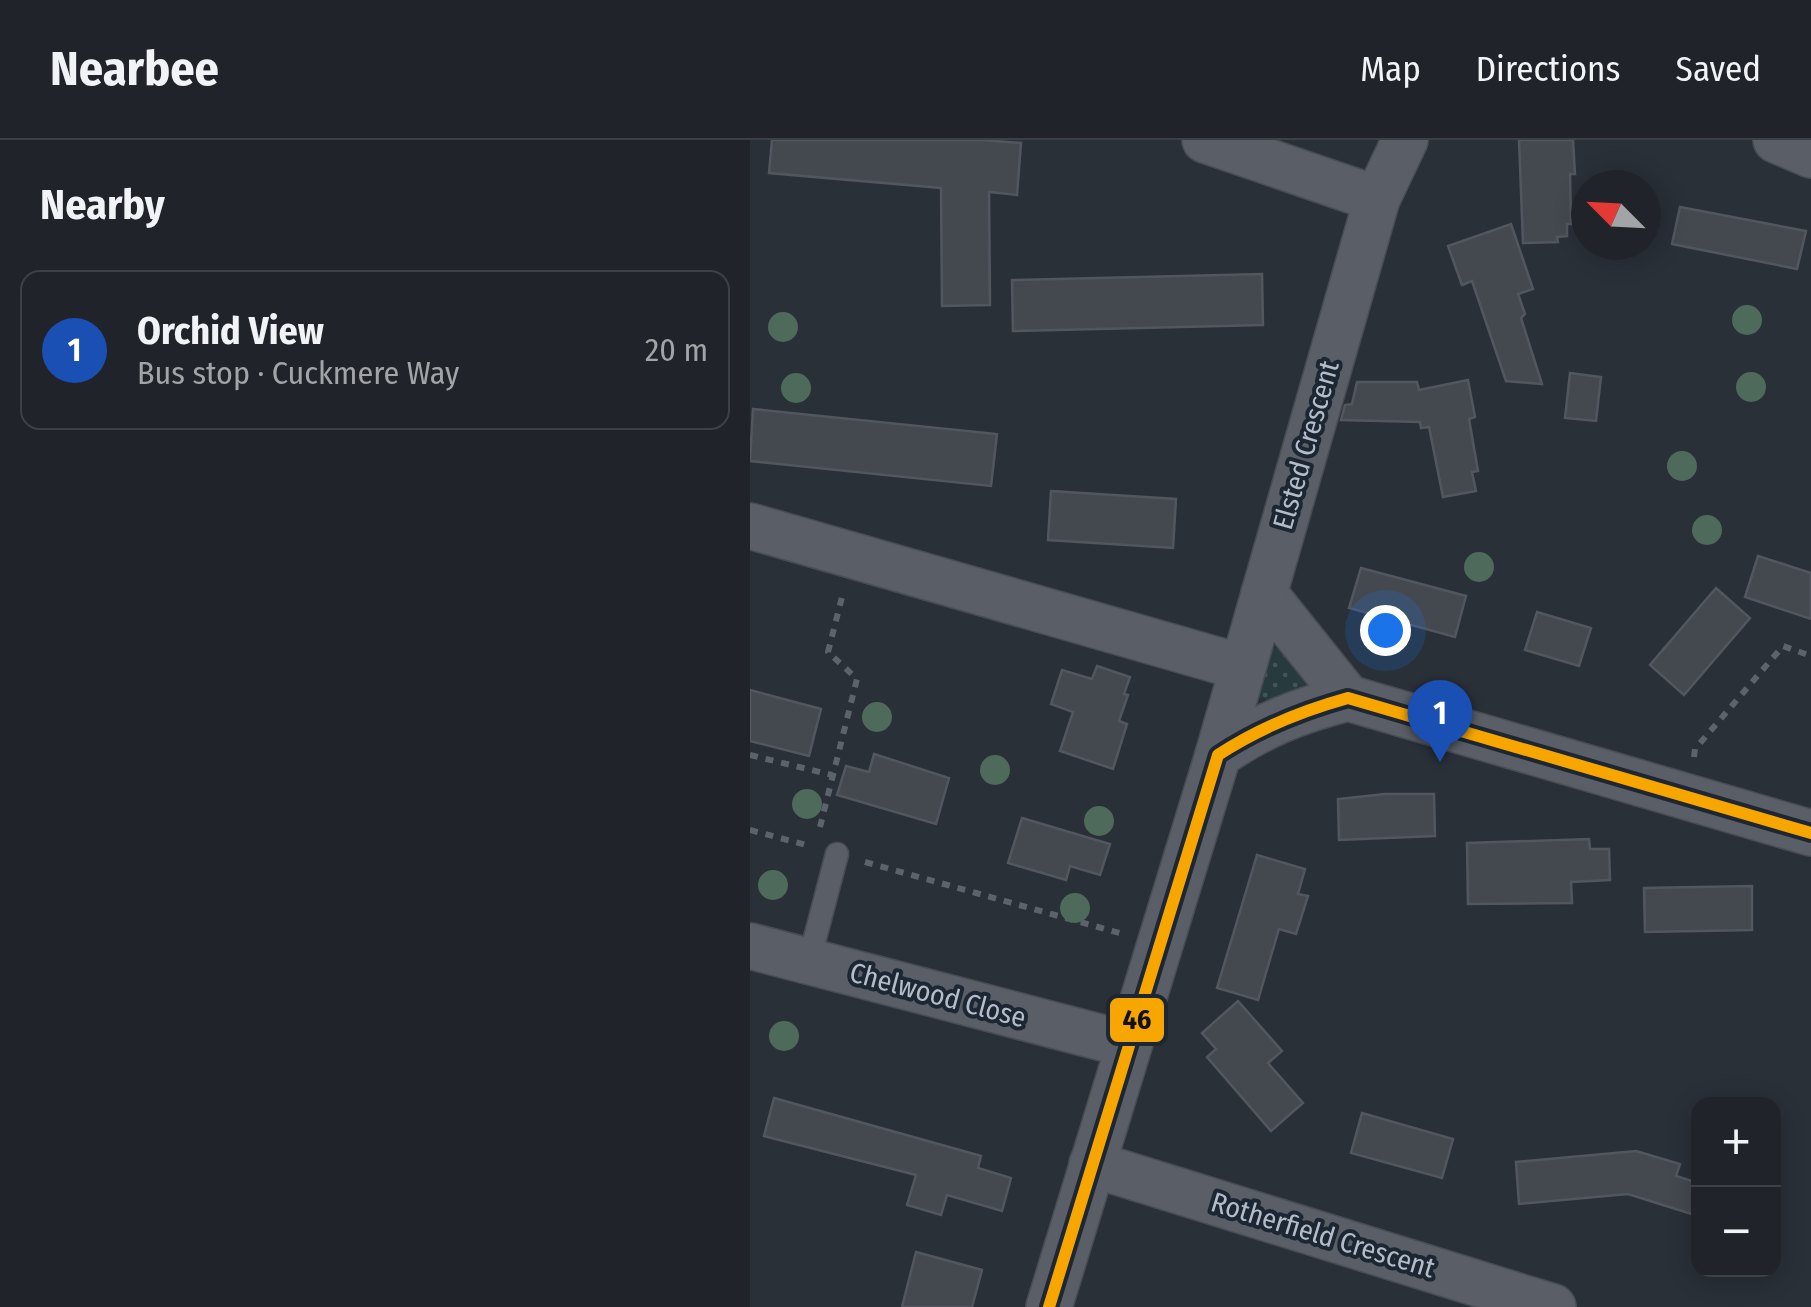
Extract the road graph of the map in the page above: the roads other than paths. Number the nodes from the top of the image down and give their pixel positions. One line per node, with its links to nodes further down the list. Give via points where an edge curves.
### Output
1 (1205, 140): 5 (street)
2 (1405, 140): 5 (street, Elsted Crescent)
3 (1776, 140): 4 (street)
4 (1811, 156)
5 (1377, 199): 7 (street, Elsted Crescent)
6 (750, 526): 8 (street)
7 (1264, 593): 8 (street, Elsted Crescent); 9 (street)
8 (1241, 667): 10 (street, Elsted Crescent)
9 (1348, 698): 10 (street, via 1295,712); 11 (street)
10 (1218, 754): 15 (street, Elsted Crescent)
11 (1811, 833)
12 (826, 851): 14 (lane)
13 (750, 946): 14 (street, Chelwood Close)
14 (809, 961): 15 (street, Chelwood Close)
15 (1126, 1044): 16 (street, Elsted Crescent)
16 (1092, 1164): 17 (street, Elsted Crescent); 18 (street, Rotherfield Crescent)
17 (1048, 1307)
18 (1554, 1307)

